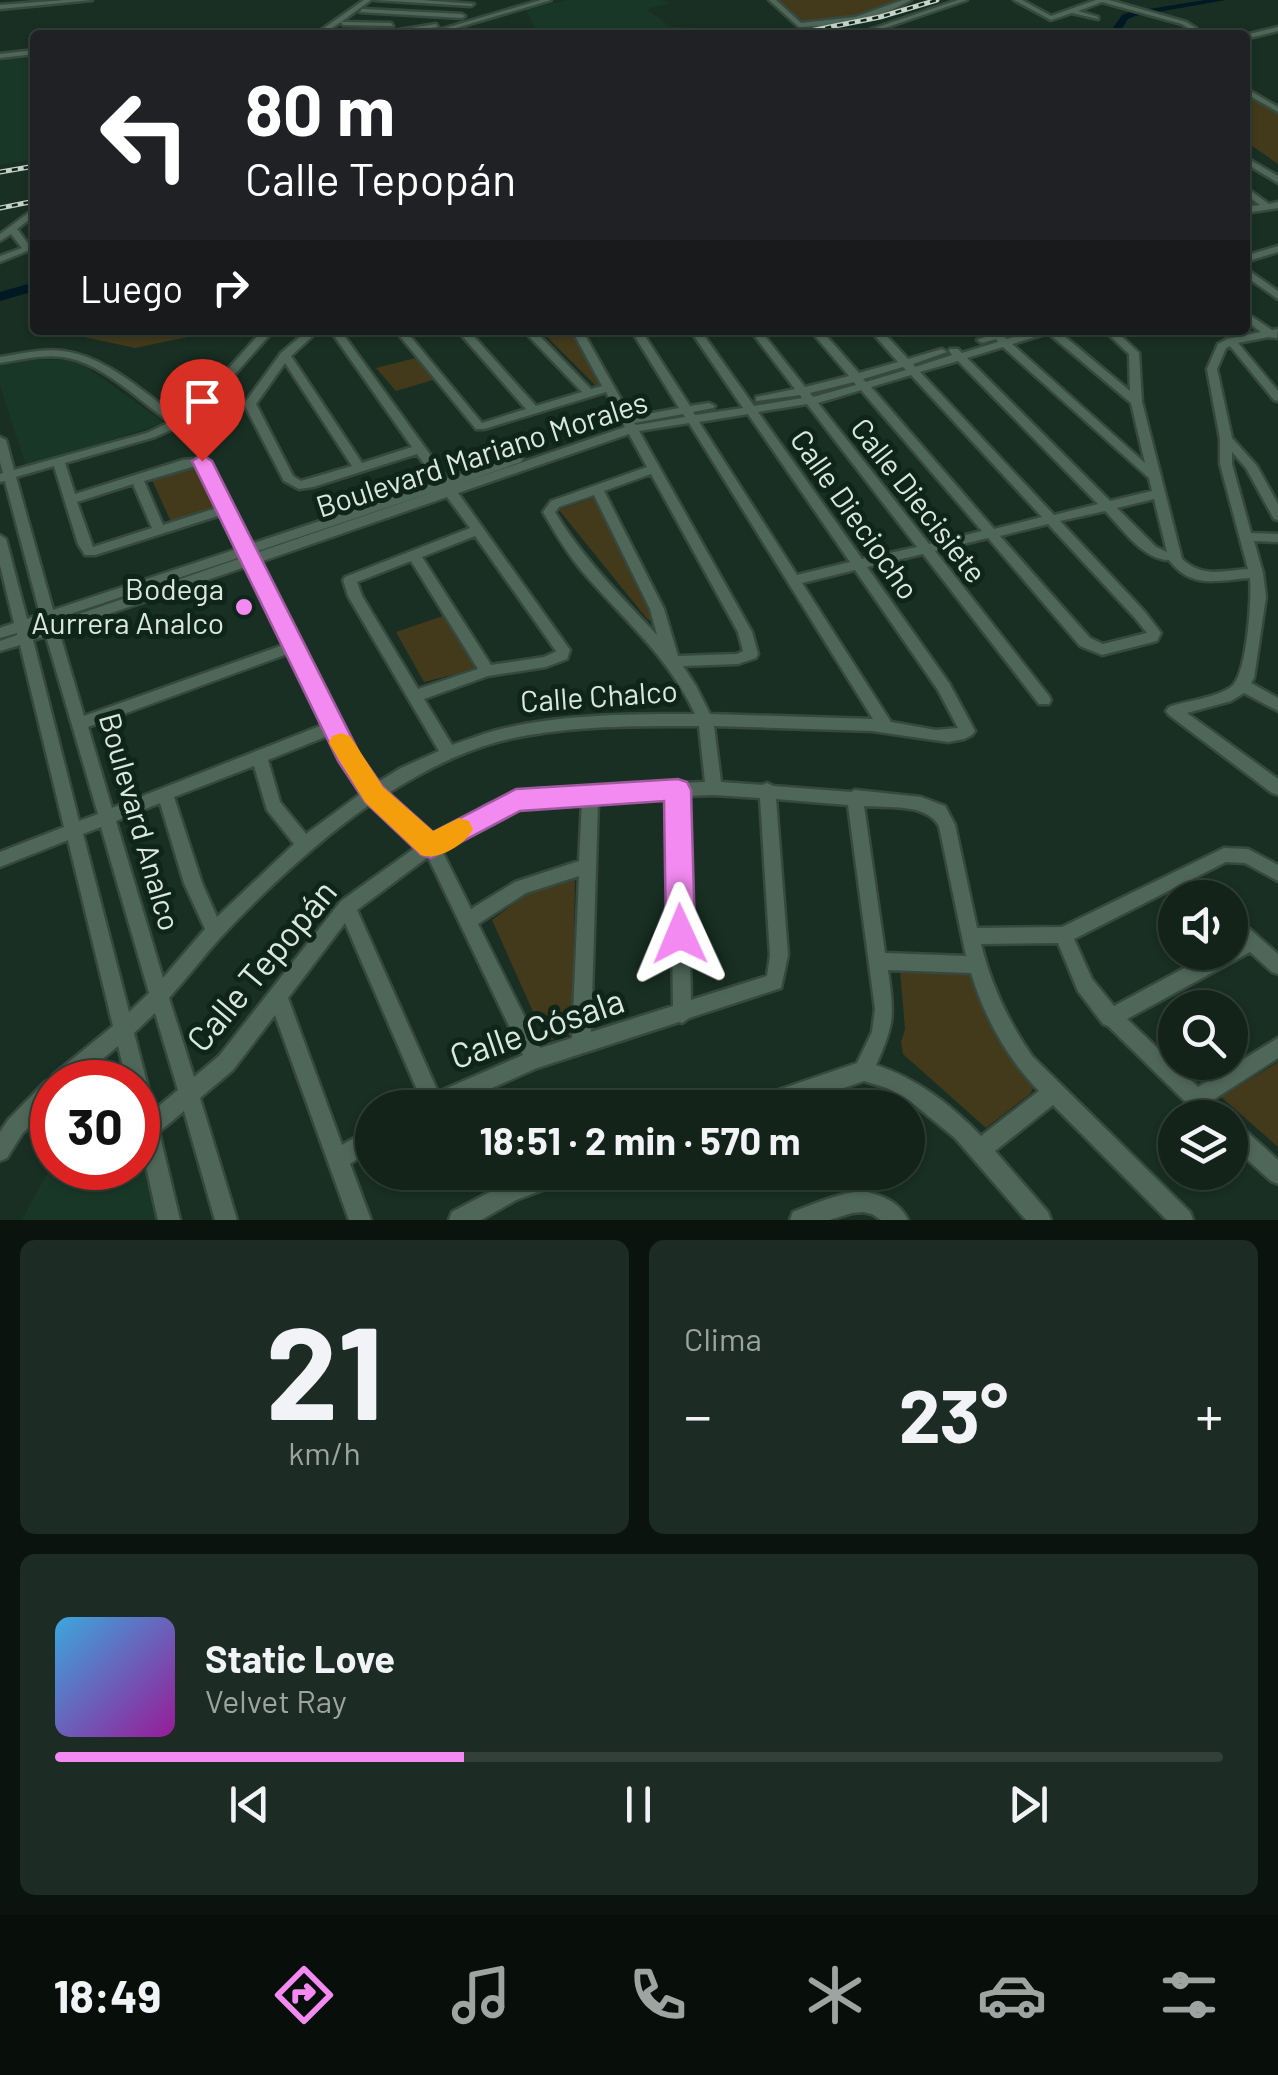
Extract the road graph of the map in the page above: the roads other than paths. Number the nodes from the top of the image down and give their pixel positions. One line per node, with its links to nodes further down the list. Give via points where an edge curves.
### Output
1 (89, 0): 11 (street)
2 (368, 0): 23 (street)
3 (378, 0): 13 (street)
4 (544, 0): 19 (street)
5 (772, 0): 6 (street, via 799,25 854,19)
6 (908, 0)
7 (964, 0): 26 (street)
8 (1017, 0): 15 (street, via 1047,18)
9 (1058, 0): 15 (street)
10 (1102, 0): 15 (street); 27 (street)
11 (65, 1): 12 (street)
12 (30, 2): 14 (street)
13 (473, 2): 19 (street)
14 (0, 6)
15 (1072, 10): 18 (street)
16 (362, 11): 17 (street)
17 (409, 14): 19 (street); 21 (street)
18 (1096, 18)
19 (461, 20): 21 (street); 25 (street)
20 (343, 23): 21 (street)
21 (400, 28): 24 (street)
22 (1278, 29): 28 (street)
23 (324, 30)
24 (392, 30)
25 (437, 30)
26 (873, 30)
27 (1192, 30)
28 (1250, 36)
29 (30, 54): 30 (street)
30 (0, 57)
31 (1250, 85): 33 (street)
32 (1250, 93): 33 (street)
33 (1277, 104)
34 (1250, 161): 35 (street)
35 (1278, 180)
36 (1250, 193): 37 (street)
37 (1273, 206)
38 (30, 215): 39 (street)
39 (12, 228): 40 (street); 44 (street, via 28,250)
40 (0, 238)
41 (1278, 249): 42 (street)
42 (1250, 258)
43 (1278, 258): 45 (street)
44 (0, 259)
45 (1250, 268)
46 (1250, 274): 47 (street)
47 (1278, 296)
48 (1250, 318): 65 (street)
49 (263, 335): 82 (street, via 201,408)
50 (308, 335): 69 (street)
51 (340, 335): 86 (street)
52 (404, 335): 80 (street, via 480,427)
53 (466, 335): 80 (street)
54 (533, 335): 75 (street)
55 (579, 335): 74 (street)
56 (639, 335): 81 (street)
57 (698, 335): 79 (street, Calle Dieciocho)
58 (760, 335): 76 (street, Calle Diecisiete)
59 (819, 335): 72 (street)
60 (880, 335): 71 (street)
61 (1008, 335): 66 (street, Boulevard Mariano Morales)
62 (1022, 335): 66 (street, Boulevard Mariano Morales)
63 (1047, 335): 78 (street)
64 (1114, 335): 78 (street, via 1134,353)
65 (1274, 335): 67 (street)
66 (1002, 339): 68 (street, Boulevard Mariano Morales); 90 (street)
67 (1231, 341): 73 (street); 84 (street, via 1212,369)
68 (956, 352): 71 (street, Boulevard Mariano Morales); 97 (street)
69 (284, 355): 88 (street); 88 (street, via 250,404 288,478 304,485)
70 (0, 360): 82 (street, via 73,356)
71 (908, 367): 72 (street, Boulevard Mariano Morales); 100 (street)
72 (860, 382): 76 (street, Boulevard Mariano Morales); 103 (street)
73 (1273, 385): 77 (street)
74 (609, 387): 75 (street); 83 (street)
75 (589, 393): 80 (street)
76 (806, 397): 79 (street, Boulevard Mariano Morales); 107 (street, Calle Diecisiete)
77 (1278, 398)
78 (1136, 402): 90 (street)
79 (747, 405): 81 (street, Boulevard Mariano Morales); 111 (street, Calle Dieciocho)
80 (534, 411)
81 (687, 413): 83 (street, Boulevard Mariano Morales); 113 (street)
82 (179, 423): 87 (street)
83 (630, 425): 89 (street); 93 (street, Boulevard Mariano Morales)
84 (1226, 439): 99 (street, via 1251,466); 104 (street, via 1226,464)
85 (0, 440): 91 (street, Boulevard Analco)
86 (420, 449): 88 (street); 93 (street)
87 (58, 461): 91 (street); 96 (street)
88 (359, 468)
89 (654, 469): 94 (street); 119 (street, via 752,649 746,658)
90 (1153, 476): 95 (street)
91 (5, 477): 114 (street, Boulevard Analco)
92 (137, 478): 96 (street); 98 (street, via 202,461); 102 (street)
93 (448, 489): 101 (street); 108 (street, Boulevard Mariano Morales)
94 (597, 489): 119 (street, via 657,609); 119 (street, via 555,504 550,516)
95 (1158, 494): 97 (street); 110 (street)
96 (70, 500): 102 (street, via 90,552)
97 (1107, 506): 100 (street); 110 (street, via 1154,552)
98 (228, 509): 102 (street); 108 (street)
99 (1278, 516)
100 (1049, 518): 103 (street); 103 (street, via 1150,626 1154,633 1146,641 1102,650 1089,646)
101 (478, 530): 109 (street); 120 (street, via 562,650 546,662)
102 (159, 531)
103 (989, 532): 107 (street)
104 (1248, 537): 106 (street); 112 (street)
105 (0, 538): 115 (street, Boulevard Analco)
106 (1278, 538)
107 (922, 548): 111 (street); 123 (street, Calle Diecisiete)
108 (250, 554): 114 (street, Boulevard Mariano Morales); 118 (street)
109 (414, 554): 120 (street); 122 (street, via 350,580)
110 (1174, 556): 112 (street, via 1202,578)
111 (858, 565): 113 (street); 129 (street, Calle Dieciocho)
112 (1256, 573): 121 (street, via 1256,622)
113 (794, 580): 127 (street)
114 (49, 623): 115 (street, Boulevard Mariano Morales); 126 (street, Boulevard Analco)
115 (24, 631): 116 (street, Boulevard Mariano Morales); 117 (street, Boulevard Mariano Morales); 141 (street, Boulevard Analco)
116 (0, 633)
117 (0, 646)
118 (294, 646): 126 (street); 128 (street)
119 (672, 661): 125 (street)
120 (487, 671): 122 (street)
121 (1244, 686): 124 (street); 133 (street, via 1174,711)
122 (415, 696): 130 (street)
123 (1044, 700)
124 (1278, 705)
125 (705, 720): 127 (street, Calle Chalco); 130 (street, Calle Chalco, via 543,727); 132 (street)
126 (80, 724): 140 (street, Boulevard Analco)
127 (886, 726): 129 (street, Calle Chalco, via 954,736)
128 (334, 727): 131 (street); 138 (street)
129 (968, 730)
130 (447, 751): 138 (street, Calle Chalco)
131 (259, 757): 137 (street); 142 (street, via 273,806)
132 (714, 788): 134 (street, Calle Tepopán); 135 (street, Calle Tepopán)
133 (1278, 788)
134 (678, 790): 136 (street, Calle Tepopán); 160 (street)
135 (767, 790): 139 (street, Calle Tepopán); 160 (street, Calle Cósala, via 779,955 775,982)
136 (590, 792): 143 (street, Calle Tepopán, via 516,800); 145 (street)
137 (164, 793): 140 (street); 150 (street)
138 (374, 794): 142 (street, Calle Chalco); 143 (street)
139 (854, 798): 152 (street, Calle Tepopán, via 930,806 944,817); 155 (street)
140 (108, 817): 141 (street); 159 (street, Boulevard Analco)
141 (76, 830): 144 (street); 162 (street, Boulevard Analco)
142 (305, 846): 150 (street, Calle Chalco)
143 (431, 846): 148 (street, Calle Tepopán); 149 (street)
144 (0, 860)
145 (586, 866): 149 (street, via 521,886); 163 (street)
146 (1278, 874): 147 (street, via 1234,853)
147 (1178, 878): 151 (street)
148 (347, 907): 158 (street, Calle Tepopán); 169 (street)
149 (470, 920): 165 (street)
150 (215, 930): 159 (street, Calle Chalco)
151 (1063, 935): 152 (street); 161 (street, via 1084,985)
152 (971, 936): 156 (street)
153 (1248, 939): 154 (street)
154 (1251, 942): 157 (street); 161 (street)
155 (880, 962): 156 (street); 168 (street, via 882,1033)
156 (978, 965): 172 (street, via 1007,1040)
157 (1278, 966)
158 (277, 995): 173 (street, Calle Tepopán, via 226,1063); 181 (street)
159 (158, 997): 162 (street, Calle Chalco); 173 (street, Boulevard Analco)
160 (682, 1014): 163 (street, Calle Cósala)
161 (1110, 1018): 174 (street)
162 (125, 1029): 166 (street, Calle Chalco); 167 (street, Boulevard Analco)
163 (580, 1046): 165 (street, Calle Cósala)
164 (1278, 1047): 174 (street)
165 (535, 1059): 170 (street, Calle Cósala)
166 (87, 1060)
167 (132, 1060)
168 (864, 1072): 171 (street); 180 (street, via 920,1095)
169 (421, 1090)
170 (462, 1090)
171 (810, 1090)
172 (1054, 1092): 180 (street); 192 (street)
173 (188, 1098): 176 (street, Calle Tepopán); 186 (street, Boulevard Analco)
174 (1197, 1100)
175 (30, 1112): 179 (street)
176 (160, 1120)
177 (1248, 1146): 182 (street)
178 (355, 1149): 181 (street)
179 (0, 1151)
180 (979, 1152): 191 (street)
181 (337, 1160): 187 (street)
182 (1278, 1174)
183 (160, 1183): 185 (street)
184 (516, 1190): 188 (street)
185 (169, 1220)
186 (226, 1220)
187 (360, 1220)
188 (460, 1220)
189 (802, 1220): 190 (street, via 865,1200 878,1202)
190 (897, 1220)
191 (1040, 1220)
192 (1182, 1220)

